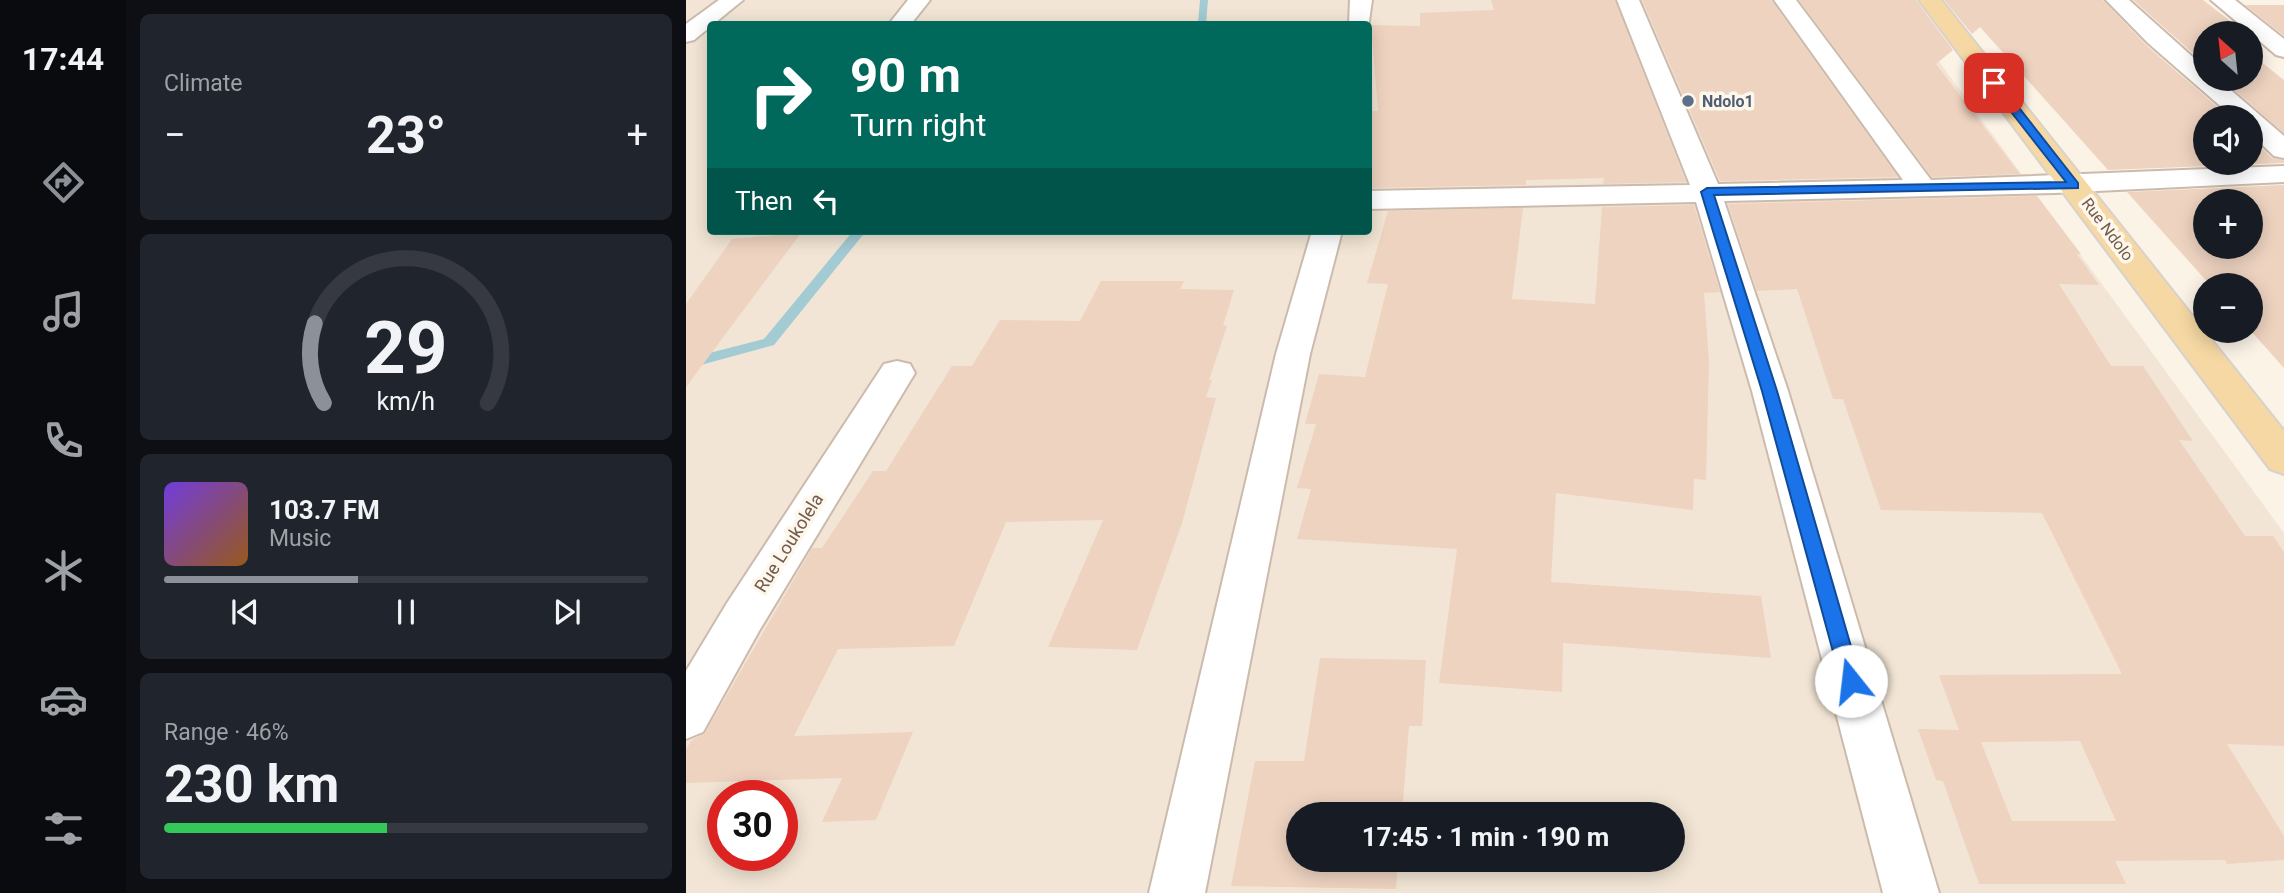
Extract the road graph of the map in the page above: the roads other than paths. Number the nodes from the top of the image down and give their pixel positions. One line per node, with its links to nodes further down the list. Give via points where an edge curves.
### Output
1 (732, 0): 11 (street)
2 (919, 0): 9 (street)
3 (1361, 0): 10 (street)
4 (1628, 0): 19 (street)
5 (1785, 0): 18 (street)
6 (1930, 0): 17 (main road, Rue Ndolo)
7 (2117, 0): 13 (street)
8 (2222, 0): 12 (street)
9 (902, 21)
10 (1360, 21)
11 (686, 35)
12 (2284, 50)
13 (2234, 105)
14 (2263, 131): 15 (street)
15 (2284, 150)
16 (2284, 174): 17 (street)
17 (2074, 185): 18 (street); 23 (main road, Rue Ndolo)
18 (1921, 186): 19 (street)
19 (1707, 192): 20 (street); 26 (street, via 1770,391)
20 (1372, 200)
21 (1326, 235): 25 (street, via 1293,354)
22 (897, 373): 24 (street, Rue Loukolela)
23 (2284, 459)
24 (686, 716)
25 (1177, 893)
26 (1911, 893)

